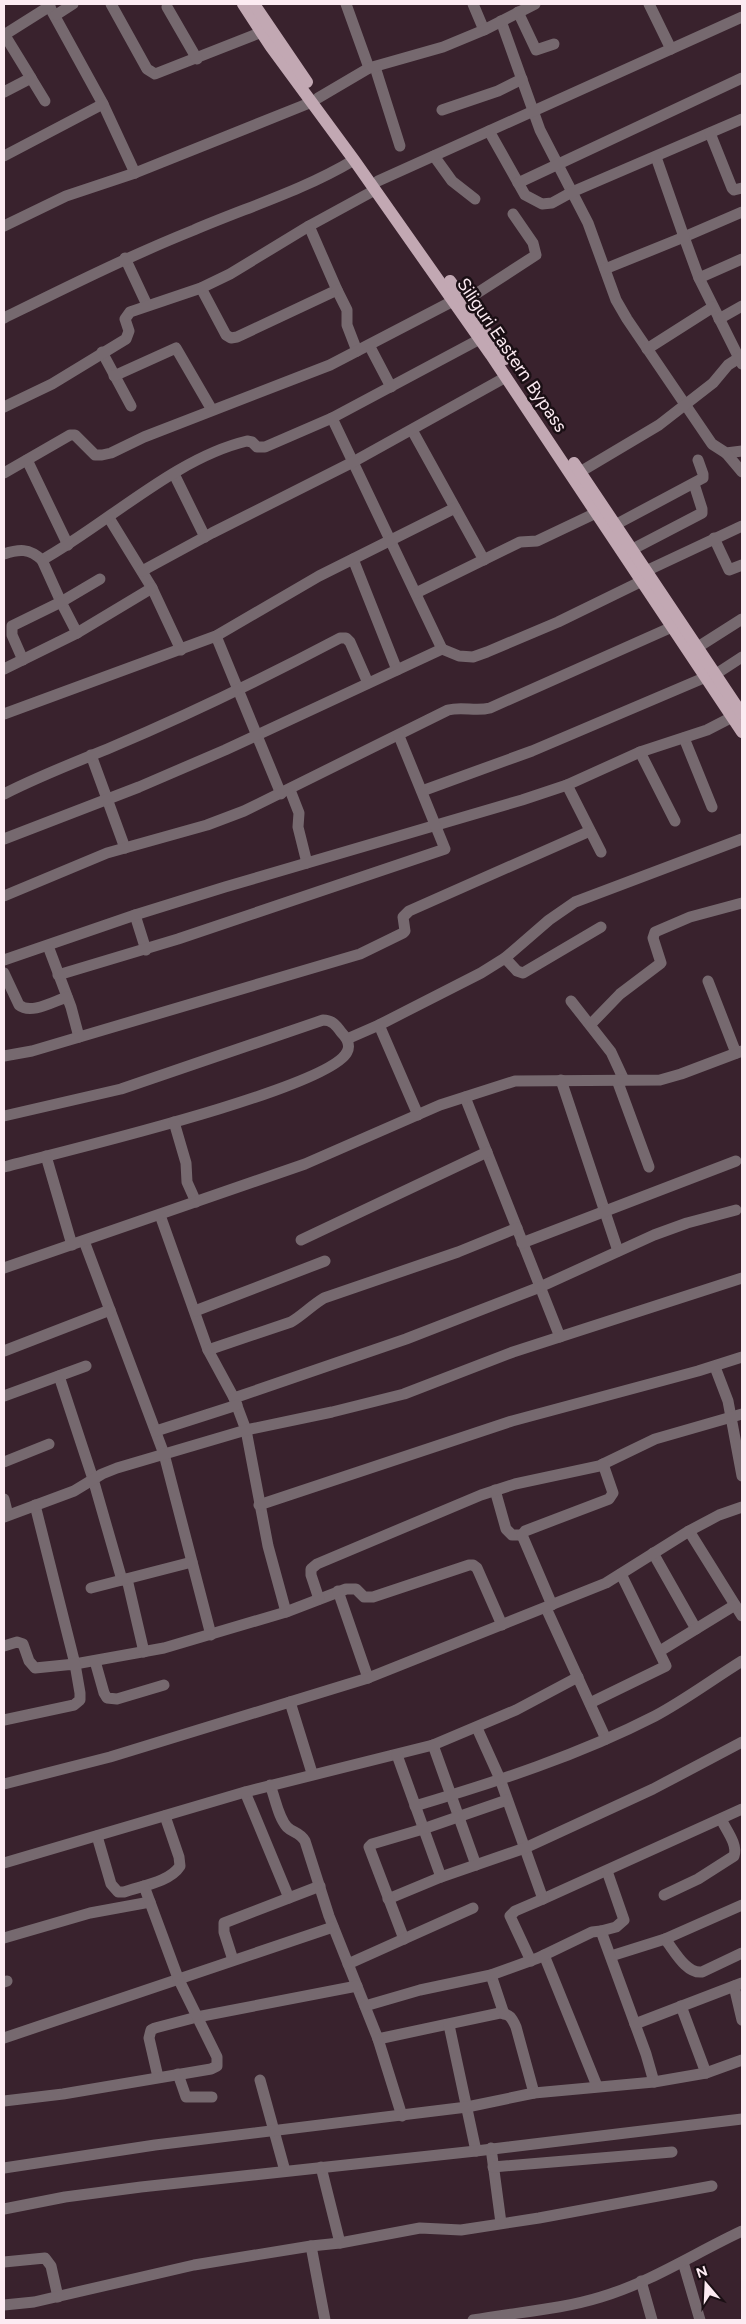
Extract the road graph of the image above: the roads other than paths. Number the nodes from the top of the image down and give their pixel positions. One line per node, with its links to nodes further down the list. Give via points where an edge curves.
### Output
1 (73, 4): 10 (street)
2 (111, 4): 19 (street, via 150,72 159,74)
3 (243, 4): 15 (main road, Siliguri Eastern Bypass)
4 (254, 4): 25 (main road, Siliguri Eastern Bypass)
5 (346, 4): 20 (street)
6 (472, 4): 14 (street)
7 (535, 4): 11 (street)
8 (648, 4): 18 (street)
9 (167, 7): 19 (street)
10 (51, 8): 16 (street); 27 (street)
11 (518, 12): 13 (street); 17 (street, via 536,50)
12 (742, 17): 18 (street)
13 (501, 21): 14 (street); 23 (street)
14 (484, 30): 20 (street, via 443,47)
15 (262, 32): 19 (street); 25 (main road, Siliguri Eastern Bypass)
16 (4, 34): 21 (street)
17 (554, 44)
18 (671, 49): 29 (street)
19 (197, 59)
20 (372, 67): 25 (street); 33 (street)
21 (31, 78): 24 (street); 26 (street)
22 (742, 78): 38 (street)
23 (522, 79): 28 (street); 29 (street)
24 (4, 92)
25 (315, 100): 37 (main road, Siliguri Eastern Bypass); 39 (street); 41 (main road, Siliguri Eastern Bypass)
26 (45, 101)
27 (103, 104): 34 (street); 39 (street)
28 (442, 110)
29 (533, 111): 31 (street); 38 (street)
30 (742, 119): 32 (street)
31 (490, 131): 35 (street); 40 (street)
32 (710, 134): 36 (street); 42 (street, via 732,188)
33 (400, 146)
34 (4, 156)
35 (434, 156): 41 (street); 44 (street, via 452,181)
36 (656, 157): 43 (street); 49 (street)
37 (354, 160): 41 (main road, Siliguri Eastern Bypass); 50 (street, via 298,189)
38 (558, 166): 40 (street); 43 (street)
39 (135, 173): 47 (street, via 66,196)
40 (518, 184): 43 (street, via 526,195 542,204 552,203)
41 (377, 186): 48 (street); 56 (main road, Siliguri Eastern Bypass)
42 (742, 188)
43 (572, 192): 52 (street, via 597,243)
44 (475, 199)
45 (742, 212): 49 (street)
46 (513, 214): 56 (street, via 536,255)
47 (4, 226)
48 (309, 226): 54 (street); 55 (street)
49 (684, 237): 52 (street); 53 (street)
50 (125, 258): 57 (street); 60 (street)
51 (742, 259): 53 (street)
52 (605, 269): 64 (street, via 616,300)
53 (699, 278): 59 (street)
54 (201, 288): 55 (street, via 226,335 231,338); 57 (street)
55 (337, 290): 65 (street, via 347,310 347,325)
56 (459, 301): 62 (main road, Siliguri Eastern Bypass); 63 (street); 82 (main road, Siliguri Eastern Bypass)
57 (147, 305): 66 (street, via 127,314 128,336)
58 (742, 306): 61 (street)
59 (713, 307): 61 (street); 64 (street)
60 (4, 318)
61 (719, 319): 67 (street)
62 (480, 339): 69 (main road, Siliguri Eastern Bypass); 70 (street)
63 (369, 345): 65 (street); 70 (street)
64 (647, 349): 71 (street)
65 (357, 351): 74 (street, via 330,365)
66 (102, 352): 68 (street); 73 (street, via 52,384)
67 (741, 359): 71 (street, via 728,365 713,383)
68 (114, 376): 72 (street); 74 (street, via 176,348)
69 (506, 376): 76 (street); 88 (main road, Siliguri Eastern Bypass)
70 (390, 388): 75 (street)
71 (685, 405): 78 (street, via 712,444); 82 (street, via 632,442)
72 (131, 406)
73 (4, 407)
74 (212, 410): 79 (street, via 102,455 95,455 70,435)
75 (332, 418): 81 (street); 85 (street, via 265,447 257,447 247,441 216,450)
76 (412, 430): 81 (street); 87 (street)
77 (742, 451): 78 (street)
78 (726, 452): 83 (street)
79 (27, 460): 84 (street); 95 (street)
80 (698, 460): 86 (street, via 703,478)
81 (353, 462): 92 (street); 94 (street)
82 (580, 472): 90 (main road, Siliguri Eastern Bypass)
83 (742, 472)
84 (4, 473)
85 (174, 474): 89 (street); 92 (street)
86 (694, 484): 90 (street); 96 (street, via 702,513)
87 (455, 508): 94 (street); 100 (street)
88 (596, 513): 100 (street, via 537,541 520,542); 103 (main road, Siliguri Eastern Bypass)
89 (109, 518): 95 (street); 102 (street)
90 (615, 525): 96 (main road, Siliguri Eastern Bypass)
91 (742, 526): 93 (street)
92 (205, 537): 102 (street)
93 (714, 538): 101 (street, via 729,570); 103 (street)
94 (390, 540): 98 (street); 106 (street)
95 (68, 545): 99 (street)
96 (631, 550): 103 (main road, Siliguri Eastern Bypass)
97 (4, 553): 99 (street, via 29,550)
98 (353, 559): 111 (street); 118 (street)
99 (42, 560): 107 (street)
100 (484, 560): 106 (street)
101 (742, 564)
102 (142, 571): 105 (street)
103 (644, 576): 109 (main road, Siliguri Eastern Bypass); 112 (main road, Siliguri Eastern Bypass); 113 (street, via 558,622 487,652 473,657 459,656)
104 (100, 579): 107 (street)
105 (152, 588): 110 (street); 114 (street)
106 (416, 593): 113 (street)
107 (60, 602): 110 (street); 116 (street, via 12,626 12,635)
108 (742, 619): 112 (street)
109 (672, 627): 119 (main road, Siliguri Eastern Bypass); 126 (street, via 490,708 448,710)
110 (78, 633): 116 (street)
111 (216, 636): 114 (street); 121 (street)
112 (698, 647): 119 (main road, Siliguri Eastern Bypass)
113 (442, 649): 118 (street)
114 (181, 650): 122 (street)
115 (742, 658): 119 (street)
116 (23, 660): 117 (street)
117 (4, 669)
118 (396, 670): 120 (street)
119 (711, 676): 123 (main road, Siliguri Eastern Bypass); 131 (street, via 532,751)
120 (368, 683): 121 (street, via 350,642 340,638); 125 (street)
121 (238, 689): 125 (street); 129 (street)
122 (4, 714)
123 (740, 714): 124 (main road, Siliguri Eastern Bypass); 127 (street)
124 (742, 732)
125 (256, 735): 132 (street); 134 (street)
126 (399, 736): 131 (street); 132 (street)
127 (684, 738): 128 (street); 135 (street)
128 (640, 752): 130 (street); 136 (street)
129 (90, 755): 133 (street); 134 (street)
130 (567, 785): 137 (street); 138 (street)
131 (422, 791): 137 (street)
132 (285, 792): 141 (street, via 207,825); 143 (street, via 299,812 298,827)
133 (4, 794)
134 (107, 800): 139 (street); 141 (street)
135 (712, 807)
136 (675, 821)
137 (436, 825): 143 (street); 149 (street, via 445,849)
138 (590, 831): 142 (street); 159 (street, via 409,911 403,917 403,934 360,954)
139 (4, 839)
140 (742, 839): 150 (street, via 575,902)
141 (125, 848): 144 (street)
142 (601, 852)
143 (308, 862): 146 (street)
144 (4, 896)
145 (742, 903): 157 (street, via 690,917 655,932 653,938 661,964 620,994)
146 (134, 914): 148 (street); 149 (street)
147 (601, 927): 150 (street, via 523,973 517,972)
148 (48, 946): 151 (street); 153 (street)
149 (146, 950): 153 (street)
150 (505, 958): 158 (street)
151 (4, 960)
152 (4, 973): 155 (street, via 23,1009)
153 (58, 975): 155 (street)
154 (708, 981): 161 (street)
155 (68, 997): 159 (street)
156 (571, 1001): 157 (street)
157 (591, 1024): 164 (street, via 611,1052)
158 (379, 1025): 160 (street); 166 (street)
159 (79, 1037): 162 (street)
160 (347, 1039): 167 (street, via 334,1023 323,1020 121,1089); 168 (street, via 347,1053 330,1066 298,1082)
161 (739, 1052): 164 (street, via 660,1080)
162 (4, 1056)
163 (561, 1080): 164 (street); 165 (street, via 515,1081); 176 (street)
164 (621, 1080): 173 (street)
165 (466, 1097): 166 (street); 169 (street)
166 (418, 1115): 174 (street, via 305,1164)
167 (4, 1116)
168 (174, 1122): 170 (street); 174 (street, via 186,1163 187,1182)
169 (487, 1152): 178 (street); 179 (street)
170 (46, 1156): 172 (street); 182 (street)
171 (736, 1161): 176 (street)
172 (4, 1167)
173 (648, 1167)
174 (196, 1202): 177 (street)
175 (736, 1210): 183 (street, via 687,1223)
176 (604, 1212): 181 (street); 183 (street)
177 (160, 1215): 180 (street); 189 (street)
178 (517, 1228): 181 (street); 191 (street, via 324,1298 291,1322)
179 (301, 1240)
180 (84, 1241): 182 (street); 188 (street)
181 (522, 1243): 187 (street)
182 (72, 1245): 185 (street)
183 (618, 1251): 187 (street)
184 (325, 1261): 189 (street)
185 (4, 1268)
186 (742, 1278): 190 (street)
187 (540, 1286): 190 (street); 198 (street)
188 (110, 1310): 192 (street); 201 (street)
189 (195, 1311): 191 (street)
190 (560, 1337): 200 (street, via 404,1394)
191 (208, 1350): 198 (street)
192 (4, 1351)
193 (742, 1357): 195 (street)
194 (86, 1366): 196 (street)
195 (715, 1366): 199 (street); 211 (street, via 512,1421)
196 (59, 1376): 197 (street); 207 (street)
197 (4, 1396)
198 (236, 1401): 200 (street); 201 (street)
199 (737, 1416): 205 (street, via 655,1439); 206 (street)
200 (246, 1430): 203 (street); 211 (street)
201 (156, 1431): 203 (street)
202 (49, 1444): 204 (street)
203 (164, 1454): 207 (street); 217 (street)
204 (4, 1462)
205 (603, 1464): 208 (street); 215 (street, via 613,1493 609,1499 525,1531)
206 (742, 1476)
207 (93, 1479): 210 (street); 219 (street)
208 (495, 1490): 215 (street, via 506,1529 512,1535); 222 (street, via 317,1564 311,1569 311,1575)
209 (4, 1499): 213 (street)
210 (35, 1505): 213 (street); 235 (street)
211 (259, 1505): 225 (street)
212 (742, 1507): 214 (street)
213 (6, 1516)
214 (689, 1531): 216 (street); 223 (street)
215 (522, 1535): 224 (street)
216 (653, 1553): 218 (street); 228 (street)
217 (192, 1562): 219 (street); 229 (street)
218 (621, 1574): 224 (street); 231 (street)
219 (125, 1579): 220 (street); 232 (street)
220 (91, 1588)
221 (338, 1592): 222 (street); 227 (street, via 351,1588 368,1598 473,1565); 237 (street)
222 (319, 1599): 225 (street)
223 (735, 1605): 226 (street); 228 (street)
224 (549, 1606): 227 (street); 236 (street)
225 (286, 1612): 229 (street)
226 (742, 1616)
227 (502, 1625): 237 (street)
228 (696, 1629): 231 (street)
229 (210, 1635): 232 (street)
230 (4, 1646): 235 (street, via 17,1642 23,1644 35,1668)
231 (660, 1651): 240 (street, via 666,1663 664,1669)
232 (144, 1652): 233 (street)
233 (95, 1661): 235 (street); 238 (street, via 107,1698 117,1699)
234 (742, 1661): 243 (street, via 656,1715)
235 (75, 1664): 241 (street, via 80,1700 74,1705)
236 (578, 1677): 240 (street); 242 (street)
237 (368, 1678): 239 (street)
238 (164, 1686)
239 (290, 1702): 247 (street); 249 (street, via 110,1757)
240 (590, 1703): 243 (street)
241 (4, 1720)
242 (477, 1728): 245 (street); 248 (street)
243 (606, 1739): 248 (street)
244 (742, 1742): 261 (street, via 653,1789)
245 (433, 1745): 246 (street); 252 (street)
246 (396, 1755): 247 (street); 254 (street)
247 (312, 1774): 250 (street)
248 (500, 1779): 252 (street); 253 (street)
249 (4, 1784)
250 (270, 1785): 251 (street); 267 (street, via 284,1824 305,1841)
251 (245, 1792): 256 (street); 269 (street)
252 (451, 1795): 254 (street); 257 (street)
253 (508, 1800): 257 (street); 261 (street)
254 (415, 1806): 259 (street)
255 (742, 1809): 258 (street)
256 (165, 1816): 260 (street); 266 (street, via 180,1866 172,1874)
257 (458, 1816): 259 (street); 263 (street)
258 (721, 1819): 264 (street); 268 (street, via 734,1845 734,1856 698,1879)
259 (423, 1829): 265 (street); 270 (street, via 369,1847)
260 (97, 1836): 262 (street); 266 (street, via 113,1889 124,1892)
261 (525, 1848): 263 (street); 271 (street)
262 (4, 1864)
263 (476, 1865): 265 (street)
264 (607, 1872): 271 (street); 276 (street, via 624,1920 616,1927)
265 (441, 1877): 270 (street)
266 (144, 1886): 272 (street)
267 (320, 1886): 269 (street); 275 (street)
268 (664, 1895)
269 (289, 1898): 283 (street, via 224,1923)
270 (388, 1899): 278 (street)
271 (542, 1899): 284 (street, via 510,1916)
272 (150, 1902): 277 (street, via 82,1915); 287 (street)
273 (742, 1905): 279 (street)
274 (473, 1908): 278 (street)
275 (333, 1927): 283 (street); 285 (street)
276 (601, 1932): 281 (street, via 592,1932); 282 (street)
277 (4, 1938)
278 (404, 1939): 285 (street)
279 (665, 1939): 280 (street, via 696,1973); 282 (street)
280 (742, 1953)
281 (544, 1955): 284 (street); 305 (street)
282 (612, 1956): 295 (street)
283 (233, 1960): 287 (street)
284 (531, 1961): 286 (street)
285 (348, 1964): 289 (street)
286 (492, 1975): 290 (street, via 420,1990); 292 (street)
287 (178, 1978): 293 (street); 297 (street)
288 (738, 1984): 291 (street); 294 (street)
289 (357, 1986): 290 (street); 293 (street)
290 (365, 2006): 298 (street)
291 (681, 2006): 295 (street); 300 (street)
292 (504, 2014): 296 (street); 306 (street, via 512,2018 516,2026)
293 (197, 2017): 301 (street, via 217,2057 217,2066); 302 (street, via 151,2030 149,2038)
294 (742, 2020)
295 (635, 2024): 304 (street)
296 (449, 2025): 298 (street); 309 (street)
297 (4, 2038)
298 (378, 2039): 310 (street)
299 (742, 2060): 300 (street)
300 (706, 2073): 304 (street)
301 (178, 2074): 302 (street); 307 (street, via 186,2097)
302 (158, 2077): 308 (street, via 63,2094)
303 (260, 2080): 312 (street)
304 (654, 2082): 305 (street)
305 (596, 2086): 306 (street)
306 (534, 2094): 309 (street)
307 (212, 2097)
308 (4, 2100)
309 (466, 2107): 310 (street); 314 (street)
310 (402, 2116): 312 (street)
311 (742, 2119): 313 (street)
312 (274, 2131): 318 (street); 319 (street)
313 (491, 2148): 314 (street); 317 (street)
314 (476, 2151): 316 (street)
315 (672, 2152): 317 (street)
316 (321, 2167): 319 (street); 324 (street)
317 (493, 2167): 322 (street)
318 (4, 2168)
319 (285, 2171): 321 (street, via 65,2197)
320 (712, 2186): 322 (street)
321 (4, 2209)
322 (502, 2223): 324 (street, via 445,2231 420,2228)
323 (742, 2230): 327 (street)
324 (340, 2243): 325 (street)
325 (312, 2246): 329 (street, via 178,2269); 332 (street)
326 (4, 2262): 329 (street, via 45,2258 51,2266)
327 (683, 2262): 328 (street); 335 (street)
328 (641, 2281): 331 (street, via 602,2297); 334 (street)
329 (58, 2297): 330 (street)
330 (4, 2305)
331 (537, 2316): 333 (street)
332 (325, 2320)
333 (473, 2320)
334 (652, 2320)
335 (700, 2320)

